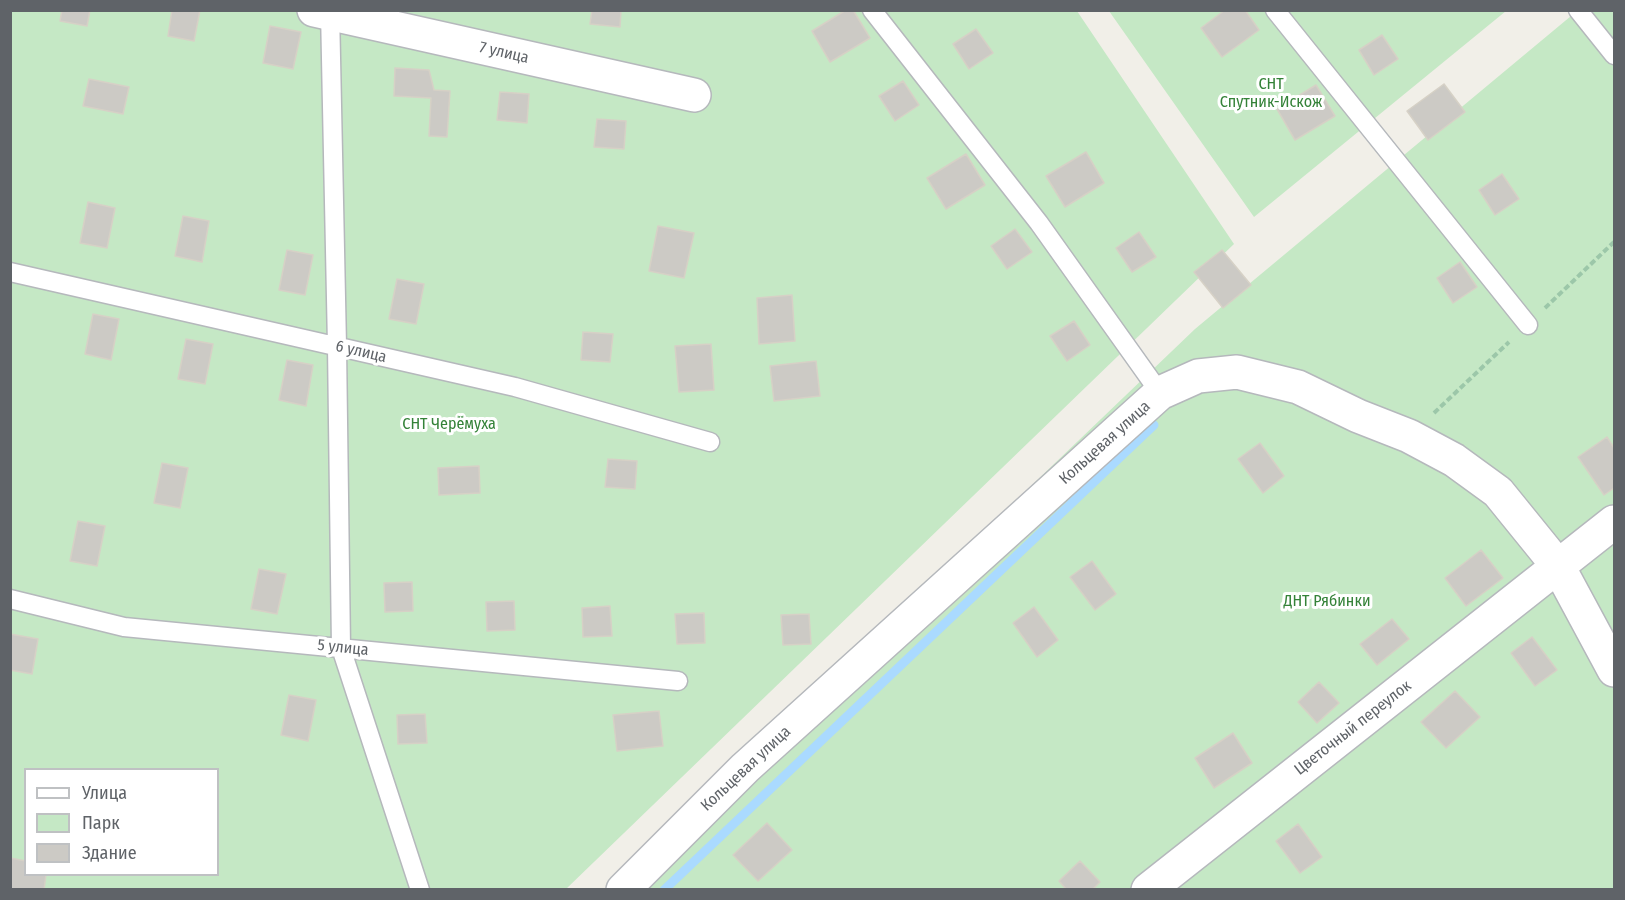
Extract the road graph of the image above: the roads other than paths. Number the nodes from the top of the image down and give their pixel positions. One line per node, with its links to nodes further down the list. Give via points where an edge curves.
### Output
1 (872, 10): 10 (lane, via 1039,223)
2 (1275, 10): 8 (lane)
3 (1578, 10): 5 (lane)
4 (325, 12): 6 (street, 7 улица); 9 (lane)
5 (1614, 55)
6 (694, 95)
7 (10, 272): 9 (lane, 6 улица)
8 (1528, 325)
9 (337, 346): 11 (lane, 6 улица, via 515,387); 15 (lane)
10 (1160, 393): 13 (street, Кольцевая улица, via 1198,376 1237,372 1299,387 1454,460 1498,492); 19 (street, Кольцевая улица, via 745,768)
11 (710, 442)
12 (1614, 522): 13 (street, Цветочный переулок)
13 (1558, 566): 16 (street, Кольцевая улица); 20 (street, Цветочный переулок)
14 (10, 599): 15 (lane, 5 улица, via 124,627)
15 (341, 648): 17 (lane, 5 улица); 18 (lane)
16 (1614, 670)
17 (678, 681)
18 (420, 890)
19 (623, 890)
20 (1148, 890)

